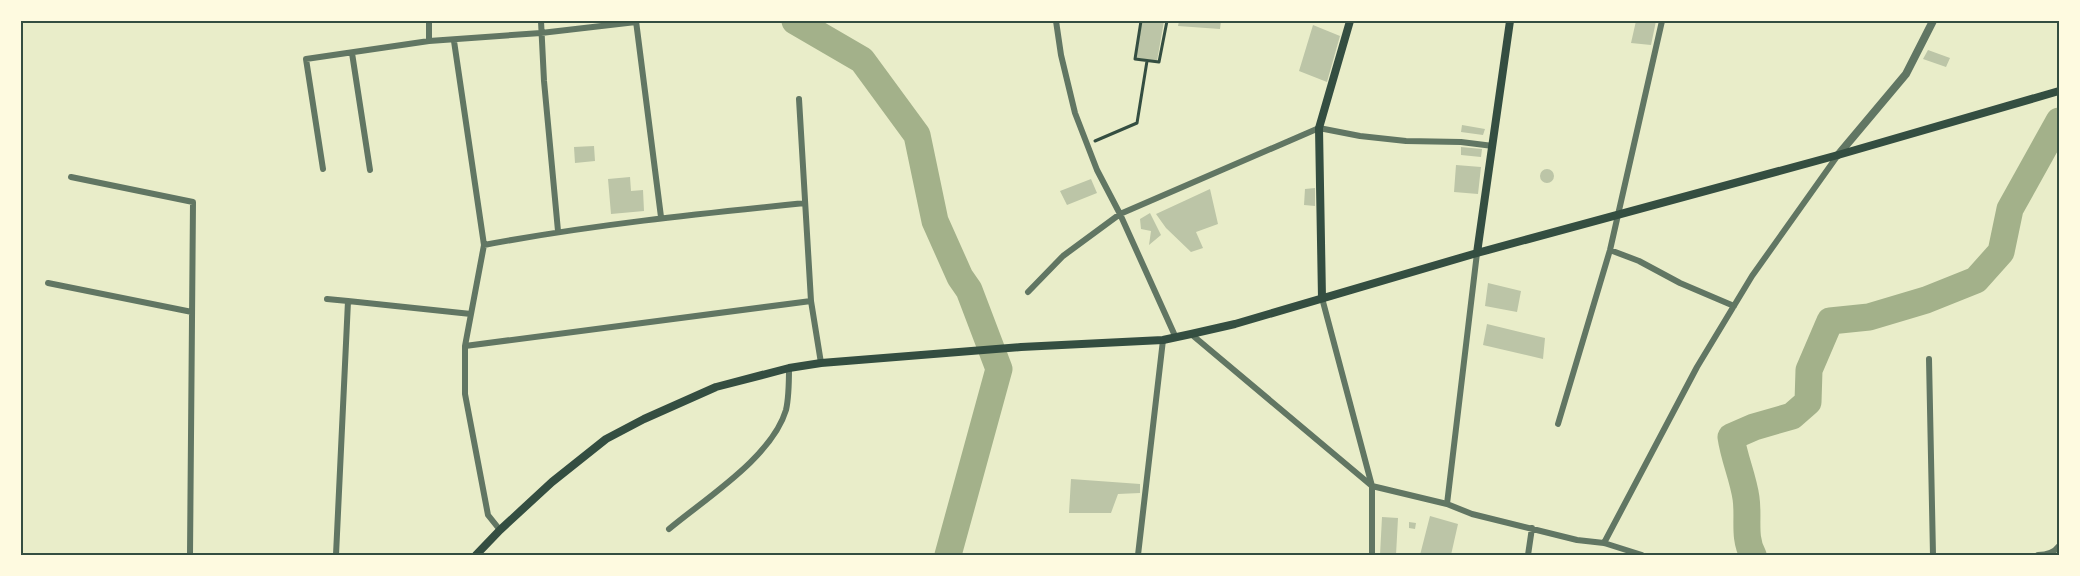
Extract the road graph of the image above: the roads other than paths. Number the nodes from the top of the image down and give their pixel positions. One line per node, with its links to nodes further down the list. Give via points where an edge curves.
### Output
1 (429, 21): 10 (street)
2 (541, 21): 9 (street)
3 (636, 21): 9 (street); 24 (street)
4 (1056, 21): 23 (street, via 1075,113 1097,170)
5 (1350, 21): 15 (main road)
6 (1510, 21): 16 (main road)
7 (1662, 21): 22 (street)
8 (1933, 21): 17 (street, via 1906,74)
9 (541, 33): 11 (street); 25 (street)
10 (429, 41): 11 (street); 12 (street)
11 (454, 41): 26 (street)
12 (352, 53): 18 (street, via 306,59); 19 (street)
13 (2059, 91): 17 (main road)
14 (798, 99): 21 (street)
15 (1319, 128): 16 (street, via 1406,141); 23 (street); 31 (main road)
16 (1493, 146): 28 (main road)
17 (1838, 155): 22 (main road); 35 (street)
18 (323, 169)
19 (370, 170)
20 (71, 177): 36 (street, via 193,202)
21 (805, 203): 24 (street); 34 (street)
22 (1618, 213): 27 (street); 28 (main road)
23 (1120, 214): 30 (street, via 1063,256); 39 (street)
24 (661, 217): 25 (street)
25 (558, 231): 26 (street)
26 (484, 244): 37 (street)
27 (1610, 250): 35 (street); 45 (street)
28 (1477, 253): 31 (main road); 47 (street)
29 (48, 283): 36 (street)
30 (1028, 292)
31 (1322, 298): 38 (main road); 46 (street)
32 (327, 299): 33 (street)
33 (348, 301): 37 (street); 54 (street)
34 (811, 301): 41 (street); 43 (street)
35 (1734, 306): 51 (street, via 1697,367)
36 (192, 312): 53 (street)
37 (471, 314): 41 (street)
38 (1191, 334): 39 (main road); 46 (street)
39 (1176, 338): 40 (main road)
40 (1163, 340): 43 (main road); 56 (street)
41 (465, 346): 50 (street, via 465,394 488,516)
42 (1929, 359): 60 (street)
43 (821, 363): 44 (main road)
44 (789, 368): 49 (street, via 786,410 763,450); 50 (main road, via 716,387 606,439)
45 (1558, 424)
46 (1372, 486): 47 (street); 57 (street)
47 (1447, 504): 48 (street)
48 (1532, 528): 51 (street); 58 (street)
49 (669, 529)
50 (500, 530): 55 (main road)
51 (1604, 543): 59 (street)
52 (2059, 546): 61 (street, via 2047,555)
53 (190, 555)
54 (336, 555)
55 (476, 555)
56 (1138, 555)
57 (1372, 555)
58 (1528, 555)
59 (1642, 555)
60 (1933, 555)
61 (2038, 555)

